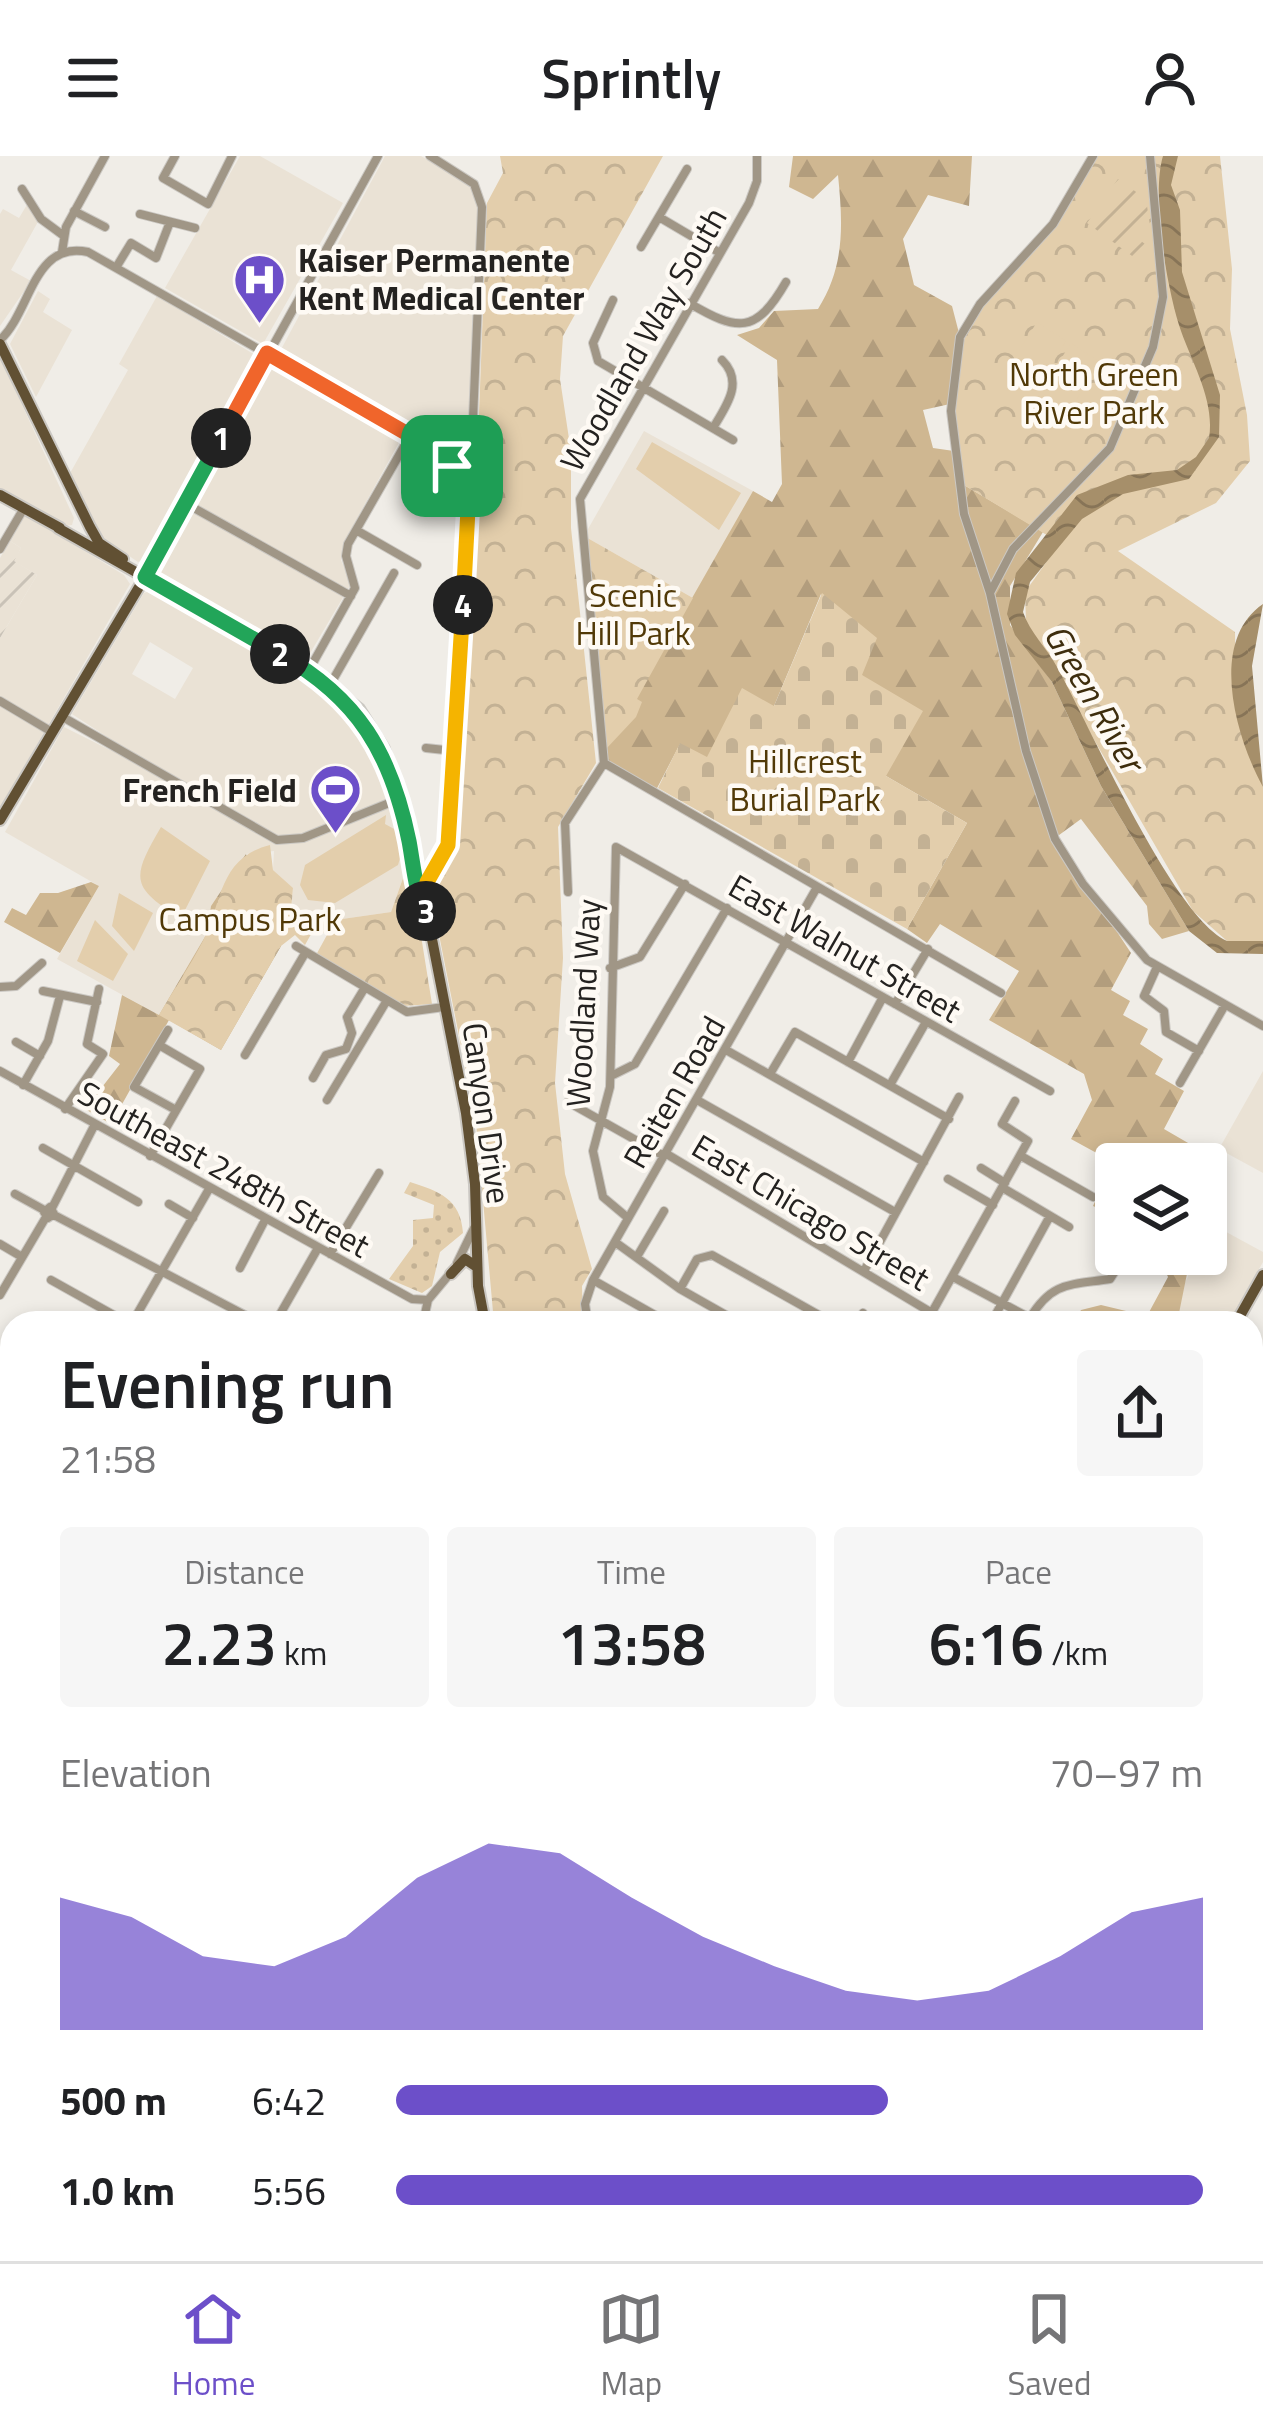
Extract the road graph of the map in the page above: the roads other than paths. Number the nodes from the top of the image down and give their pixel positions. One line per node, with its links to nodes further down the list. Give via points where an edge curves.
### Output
1 (105, 156): 12 (street)
2 (175, 156): 3 (street, via 164,178 208,204)
3 (232, 156)
4 (378, 156): 28 (street)
5 (430, 156): 9 (street)
6 (757, 156): 22 (street, Woodland Way South, via 756,188)
7 (1093, 156): 47 (street, via 1053,224 971,315 956,351 954,451)
8 (1150, 156): 47 (street, via 1163,297 1153,347 1110,448 1013,550)
9 (449, 161): 34 (street, via 482,207 472,443)
10 (687, 169): 14 (street)
11 (22, 189): 18 (street, via 44,223)
12 (74, 211): 16 (street); 18 (street)
13 (140, 214): 15 (street)
14 (659, 217): 19 (street); 22 (street)
15 (170, 221): 17 (street); 23 (street, via 156,258 131,243)
16 (105, 227)
17 (195, 228)
18 (63, 233): 20 (street); 21 (street)
19 (641, 247)
20 (78, 250): 21 (street); 23 (street)
21 (64, 251): 27 (street, via 45,266)
22 (720, 253): 26 (street, Woodland Way South)
23 (117, 267): 28 (street)
24 (786, 282): 26 (street, via 766,314 749,323 721,322)
25 (614, 300): 30 (street, via 593,352)
26 (689, 303): 30 (street, Woodland Way South)
27 (0, 342): 38 (main road)
28 (267, 353): 32 (street); 36 (street)
29 (722, 359): 31 (street, via 733,388)
30 (640, 386): 31 (street); 57 (street, Woodland Way South, via 578,512)
31 (713, 428): 33 (street)
32 (410, 436): 34 (street); 40 (street)
33 (733, 440)
34 (452, 466): 56 (street, via 469,524)
35 (0, 495): 37 (main road)
36 (185, 503): 46 (street); 49 (street)
37 (24, 508): 39 (main road); 42 (street)
38 (82, 521): 39 (main road); 41 (main road); 43 (main road)
39 (62, 529): 41 (main road)
40 (356, 530): 44 (street); 49 (street, via 346,554 356,581)
41 (86, 543): 43 (main road)
42 (0, 549)
43 (121, 563): 46 (main road); 48 (main road)
44 (417, 566)
45 (394, 573): 51 (street)
46 (145, 577): 48 (main road); 50 (main road)
47 (990, 593): 74 (street, via 1054,838 1127,941)
48 (135, 594): 53 (main road)
49 (351, 596): 50 (street)
50 (309, 670): 51 (main road)
51 (331, 685): 58 (main road, via 373,728)
52 (0, 701): 54 (street)
53 (61, 716): 54 (main road); 58 (street, via 277,840 303,838)
54 (52, 732): 59 (main road)
55 (425, 748): 56 (street)
56 (454, 751): 61 (street)
57 (604, 763): 64 (street); 65 (street, via 565,824)
58 (402, 799): 62 (main road, Canyon Drive); 68 (main road, Canyon Drive)
59 (0, 820)
60 (616, 847): 63 (street, East Walnut Street); 75 (street, Woodland Way)
61 (442, 860): 62 (street); 66 (street)
62 (418, 865): 66 (main road, Canyon Drive)
63 (685, 884): 67 (street, East Walnut Street); 75 (street, via 640,957)
64 (816, 889): 69 (street, Reiten Road); 71 (street)
65 (568, 892)
66 (424, 893): 68 (main road, Canyon Drive)
67 (727, 908): 69 (street, East Walnut Street); 100 (street, via 635,1064)
68 (426, 912): 87 (main road, Canyon Drive)
69 (788, 943): 82 (street, East Walnut Street); 93 (street, Reiten Road)
70 (296, 946): 72 (street)
71 (928, 949): 80 (street); 85 (street)
72 (304, 955): 78 (street); 95 (street)
73 (42, 963): 76 (street, via 16,986)
74 (1157, 967): 86 (street); 94 (street, via 1147,1000 1164,1011 1166,1032)
75 (610, 968): 100 (street, Woodland Way)
76 (0, 987)
77 (100, 989): 83 (street)
78 (364, 989): 84 (street); 101 (street, via 346,1017 346,1049 326,1054)
79 (43, 991): 81 (street)
80 (1000, 993)
81 (60, 996): 83 (street); 96 (street)
82 (884, 997): 85 (street, East Walnut Street); 97 (street)
83 (97, 1002): 111 (street, via 86,1044 103,1054)
84 (386, 1002): 87 (street, via 412,1013); 107 (street)
85 (896, 1004): 88 (street, East Walnut Street)
86 (1225, 1005): 89 (street); 94 (street)
87 (444, 1007): 139 (main road, Canyon Drive, via 470,1140)
88 (926, 1022): 104 (street); 105 (street, East Walnut Street)
89 (1263, 1026)
90 (168, 1030): 92 (street)
91 (16, 1042): 96 (street)
92 (159, 1046): 112 (street, via 200,1069); 112 (street, via 134,1087)
93 (726, 1050): 99 (street); 108 (street, Reiten Road)
94 (1199, 1051): 102 (street)
95 (245, 1055)
96 (40, 1056): 103 (street)
97 (848, 1062): 99 (street, via 795,1032); 104 (street)
98 (0, 1071): 103 (street, Southeast 248th Street)
99 (770, 1075): 120 (street)
100 (610, 1076): 114 (street, Woodland Way)
101 (313, 1078)
102 (1180, 1083)
103 (23, 1084): 111 (street, Southeast 248th Street)
104 (890, 1085): 113 (street)
105 (1050, 1091)
106 (959, 1097): 113 (street)
107 (327, 1100)
108 (697, 1100): 117 (street, Reiten Road); 133 (street)
109 (1015, 1101): 119 (street, via 1002,1124 1028,1141)
110 (568, 1102): 114 (street, East Chicago Street)
111 (64, 1109): 115 (street, Southeast 248th Street)
112 (176, 1111): 118 (street)
113 (949, 1119): 120 (street)
114 (603, 1122): 117 (street, East Chicago Street); 137 (street, Woodland Way, via 593,1149 603,1197)
115 (94, 1126): 118 (street, Southeast 248th Street); 121 (street)
116 (43, 1148): 121 (street)
117 (665, 1155): 137 (street, Reiten Road); 152 (street, East Chicago Street)
118 (150, 1156): 126 (street, Southeast 248th Street)
119 (1021, 1156): 125 (street); 128 (street)
120 (924, 1162): 133 (street)
121 (73, 1165): 129 (street); 134 (street)
122 (981, 1168): 125 (street)
123 (379, 1173): 145 (street)
124 (948, 1179): 131 (street)
125 (1004, 1185): 131 (street); 135 (street)
126 (209, 1189): 136 (street); 138 (street, Southeast 248th Street)
127 (16, 1194): 134 (street)
128 (1093, 1197)
129 (138, 1202)
130 (169, 1204): 136 (street)
131 (993, 1204): 155 (street)
132 (664, 1211): 146 (street)
133 (896, 1212): 152 (street)
134 (49, 1213): 147 (street); 150 (street)
135 (1050, 1216): 140 (street); 161 (street)
136 (193, 1218): 150 (street)
137 (628, 1218): 141 (street, Reiten Road)
138 (266, 1220): 143 (street, Southeast 248th Street); 149 (street)
139 (476, 1221): 144 (main road, Canyon Drive); 151 (street)
140 (1069, 1227)
141 (614, 1242): 146 (street); 157 (street, Reiten Road)
142 (0, 1244): 147 (street)
143 (318, 1248): 145 (street, Southeast 248th Street); 165 (street)
144 (477, 1252): 148 (main road, Canyon Drive); 151 (street)
145 (330, 1254): 160 (street, Southeast 248th Street)
146 (638, 1255): 158 (street)
147 (22, 1257): 159 (street)
148 (477, 1267): 151 (main road, via 465,1259); 167 (main road, Canyon Drive)
149 (240, 1268)
150 (162, 1270): 163 (street); 164 (street)
151 (453, 1271): 160 (street)
152 (864, 1271): 172 (street, East Chicago Street)
153 (1113, 1275): 176 (street, East Chicago Street, via 1054,1287)
154 (1263, 1275): 177 (main road)
155 (952, 1277): 161 (street, East Chicago Street); 173 (street)
156 (51, 1280): 162 (street)
157 (593, 1280): 168 (street, Reiten Road); 169 (street)
158 (680, 1289): 170 (street); 171 (street, via 697,1259 710,1254)
159 (0, 1295)
160 (428, 1300): 166 (street)
161 (1001, 1303): 174 (street); 175 (street, East Chicago Street)
162 (108, 1311)
163 (137, 1311)
164 (238, 1311)
165 (282, 1311)
166 (426, 1311)
167 (483, 1311)
168 (586, 1311)
169 (648, 1311)
170 (719, 1311)
171 (812, 1311)
172 (929, 1311)
173 (933, 1311)
174 (997, 1311)
175 (1016, 1311)
176 (1035, 1311)
177 (1243, 1311)

